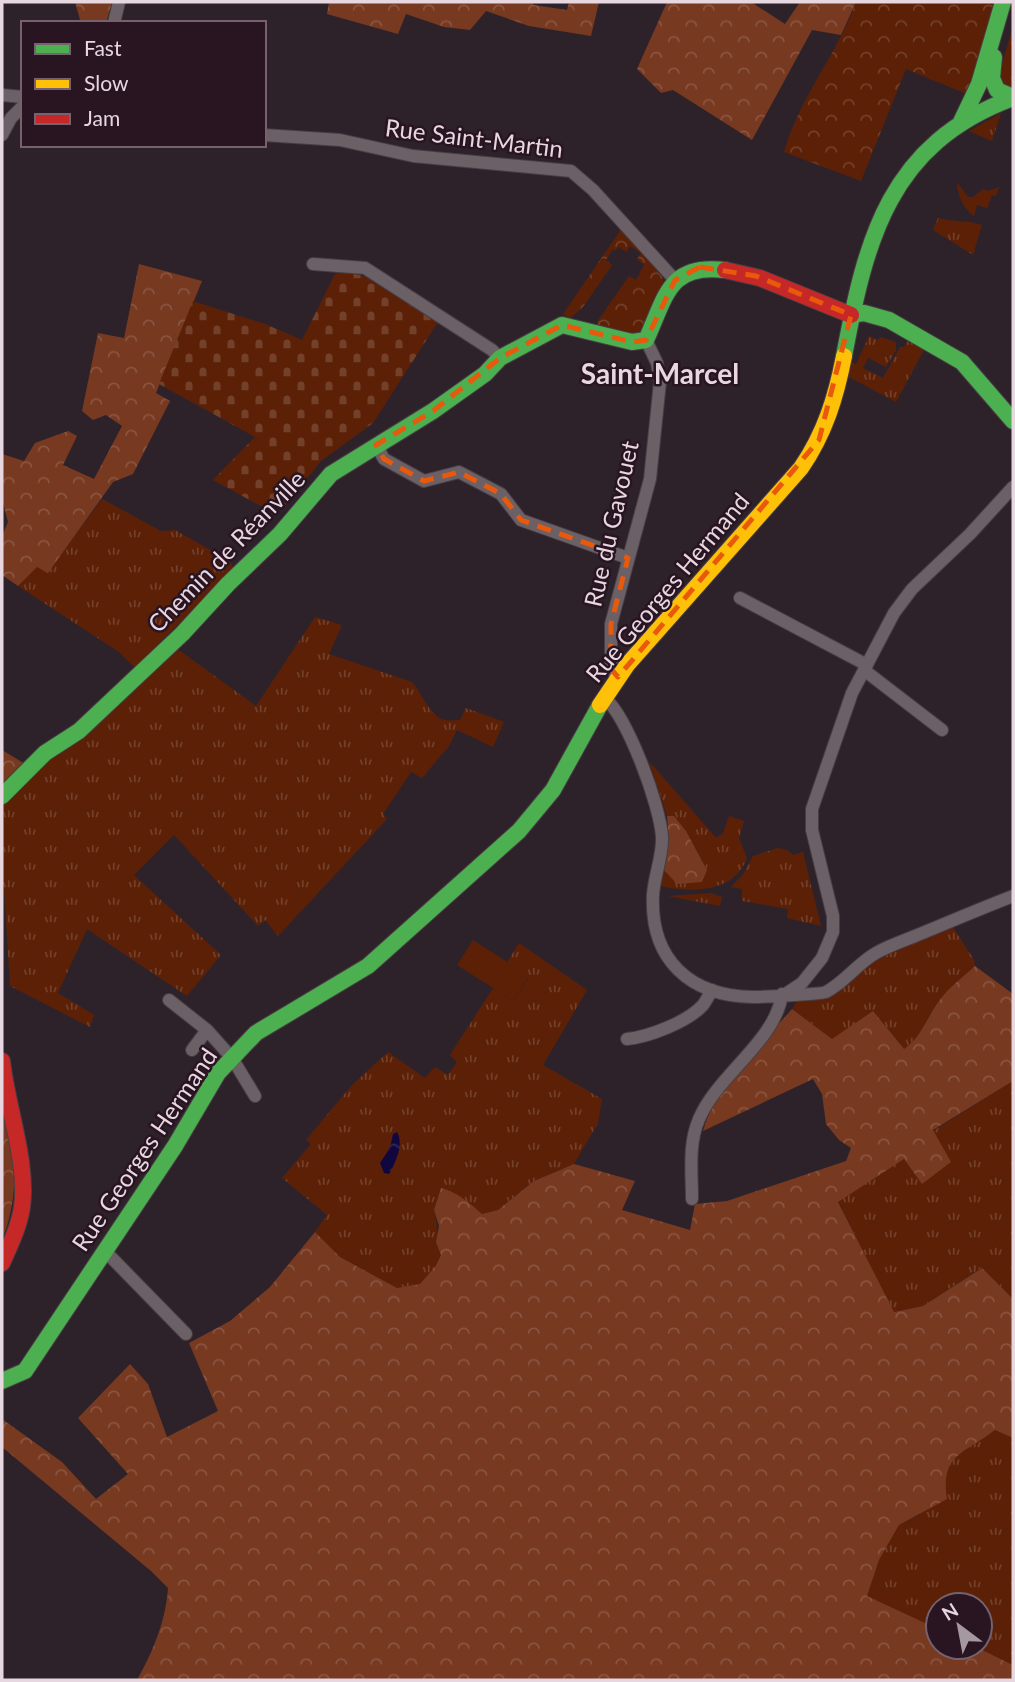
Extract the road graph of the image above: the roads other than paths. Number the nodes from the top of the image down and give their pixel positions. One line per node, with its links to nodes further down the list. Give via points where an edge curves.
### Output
1 (120, 2): 4 (street)
2 (1003, 2): 5 (street)
3 (1011, 2): 8 (street, via 992,78 996,90)
4 (115, 21)
5 (979, 85): 9 (street); 11 (street)
6 (2, 95): 7 (street)
7 (21, 97)
8 (1013, 98): 9 (street, Rue Georges Hermand)
9 (989, 106): 11 (street, Rue Georges Hermand)
10 (21, 108): 12 (street)
11 (960, 125): 16 (street, Rue Georges Hermand, via 921,155 893,193 878,224)
12 (2, 135)
13 (266, 135): 15 (street, Rue Saint-Martin, via 340,140 413,156 571,171)
14 (313, 264): 18 (street, via 365,268)
15 (675, 280): 16 (street, via 700,267 724,269 757,276); 17 (street)
16 (851, 315): 19 (street, via 864,313 889,320 962,362); 25 (street, Rue Georges Hermand, via 837,387 819,440 801,468)
17 (646, 340): 18 (street, Chemin de Réanville, via 632,342 562,325); 22 (street, Rue du Gavouet, via 660,382 650,480)
18 (500, 358): 20 (street, Chemin de Réanville, via 433,411)
19 (1013, 421)
20 (376, 445): 22 (street, via 384,459 424,481 459,472 500,494 521,520); 28 (street, Chemin de Réanville, via 331,474 280,534 182,634)
21 (1013, 487): 24 (street, via 912,589)
22 (628, 558): 25 (street, Rue du Gavouet, via 611,624 611,669)
23 (740, 598): 24 (street)
24 (865, 668): 27 (street); 31 (street, via 812,808 811,830 833,915 833,932 802,983)
25 (618, 677): 26 (street, Rue Georges Hermand)
26 (604, 697): 30 (street, via 623,723 660,822 662,841 653,894 658,938 679,973); 36 (street, Rue Georges Hermand, via 553,790 519,831 368,965 256,1033)
27 (942, 730)
28 (2, 796)
29 (1013, 896): 31 (street, via 874,953 824,993)
30 (712, 990): 31 (street, via 739,996); 34 (street, via 688,1017 644,1037)
31 (784, 994): 39 (street, via 768,1030 726,1076 699,1119 692,1145)
32 (169, 1000): 33 (street)
33 (207, 1030): 35 (street); 36 (street)
34 (627, 1039)
35 (192, 1050)
36 (232, 1058): 38 (street); 40 (street, Rue Georges Hermand)
37 (2, 1061): 41 (street, via 22,1161 24,1200 18,1229)
38 (256, 1096)
39 (692, 1199)
40 (105, 1251): 42 (street); 43 (street, Rue Georges Hermand, via 25,1371)
41 (2, 1264)
42 (186, 1334)
43 (2, 1381)

